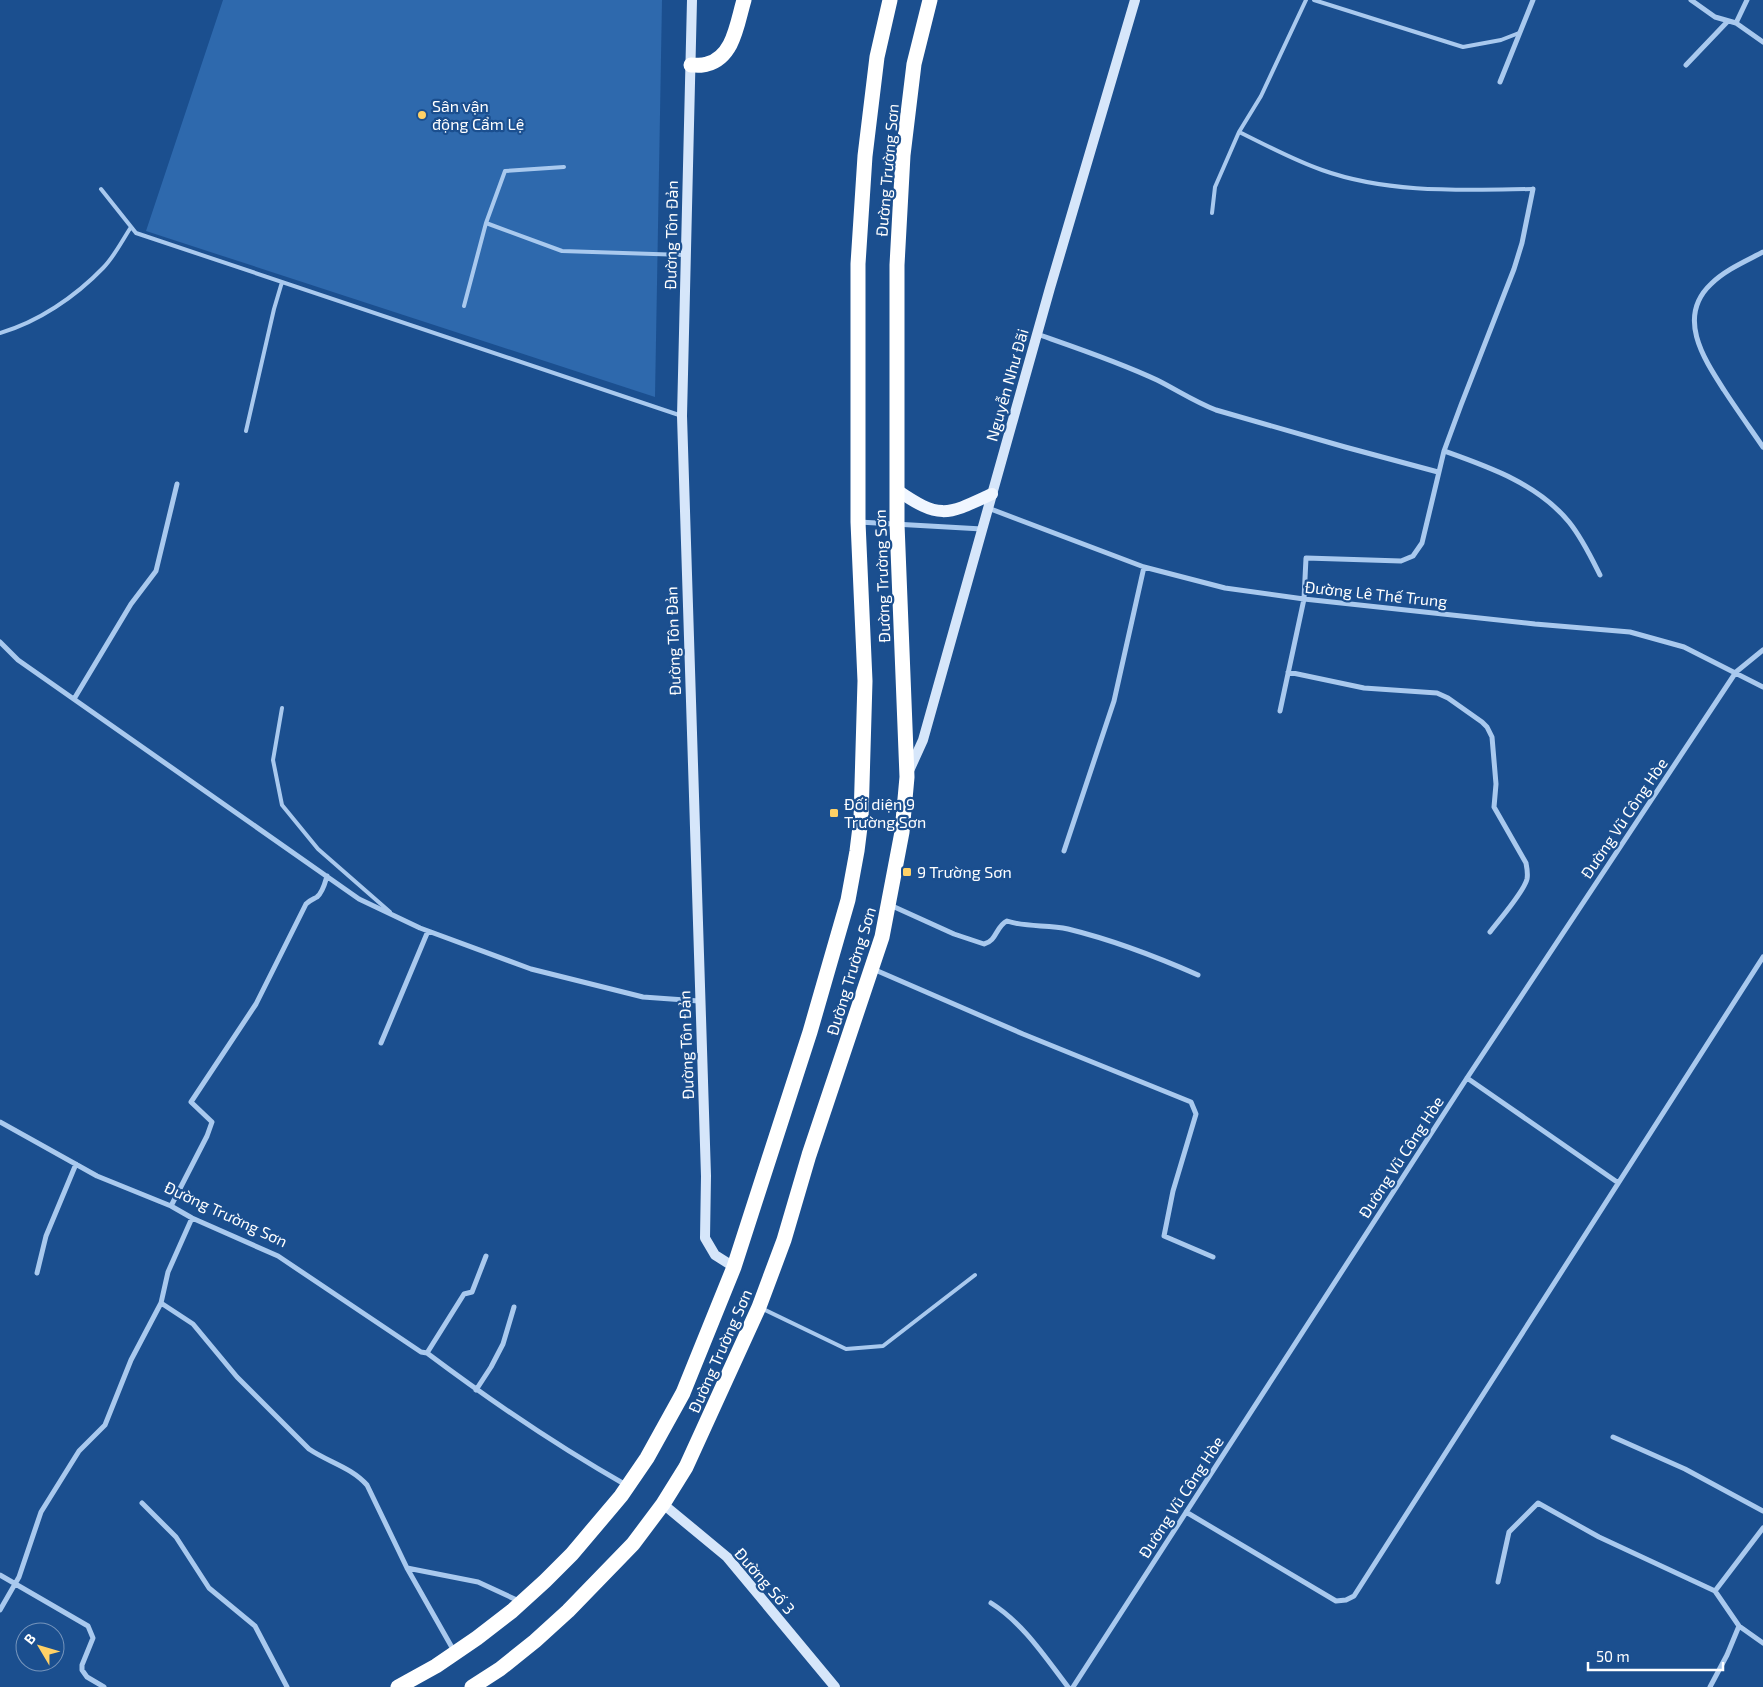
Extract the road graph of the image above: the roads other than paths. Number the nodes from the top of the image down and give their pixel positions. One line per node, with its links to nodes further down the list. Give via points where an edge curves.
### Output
1 (692, 0): 15 (street, Đường Tôn Đản)
2 (744, 0): 15 (highway, via 731,44 725,52 706,64)
3 (890, 0): 40 (highway, Đường Trường Sơn, via 877,57 867,136 858,264)
4 (930, 0): 37 (highway, Đường Trường Sơn, via 914,64 903,155 897,265)
5 (1135, 0): 30 (street, Nguyễn Như Đãi)
6 (1306, 0): 18 (lane, via 1261,96)
7 (1314, 0): 13 (lane, via 1463,47)
8 (1533, 0): 13 (street)
9 (1691, 0): 11 (street, via 1715,17)
10 (1747, 0): 12 (street)
11 (1728, 21): 12 (street); 16 (street)
12 (1736, 23): 14 (street)
13 (1520, 33): 17 (street)
14 (1763, 42)
15 (691, 65): 26 (street, Đường Tôn Đản)
16 (1686, 65)
17 (1500, 82)
18 (1239, 132): 21 (lane, via 1321,170 1372,184 1455,190); 22 (lane, via 1215,187)
19 (564, 167): 23 (lane, via 505,171)
20 (102, 189): 24 (lane)
21 (1533, 189): 34 (street, via 1514,269)
22 (1212, 213)
23 (486, 223): 26 (lane, via 562,250); 28 (lane)
24 (131, 227): 27 (lane, via 136,233); 29 (lane, via 103,268 74,293 40,317)
25 (1763, 252): 33 (street, via 1711,283 1701,295 1694,321 1698,345 1706,361)
26 (686, 255): 31 (street, Đường Tôn Đản)
27 (282, 282): 31 (lane); 32 (lane)
28 (464, 306)
29 (0, 333)
30 (1037, 334): 35 (street, via 1149,377 1216,410); 38 (street, Nguyễn Như Đãi)
31 (682, 416): 64 (street, Đường Tôn Đản)
32 (246, 431)
33 (1763, 447)
34 (1444, 451): 35 (street); 44 (street, via 1487,466 1541,495 1571,524)
35 (1438, 472): 45 (street, via 1422,543 1413,556 1401,561 1306,558)
36 (176, 484): 51 (street, via 156,570)
37 (897, 490): 38 (main road, via 920,505 944,512); 41 (highway, Đường Trường Sơn)
38 (992, 494): 39 (street, Nguyễn Như Đãi)
39 (988, 508): 42 (street, Nguyễn Như Đãi); 43 (street, Đường Lê Thế Trung)
40 (858, 522): 41 (street); 74 (highway, Đường Trường Sơn, via 865,681 864,766 857,851 848,900 810,1032)
41 (897, 524): 42 (street); 54 (highway, Đường Trường Sơn)
42 (982, 528): 54 (street, Nguyễn Như Đãi, via 923,740)
43 (1144, 567): 45 (street, Đường Lê Thế Trung, via 1225,588); 55 (street, via 1114,701)
44 (1600, 575)
45 (1304, 599): 48 (street); 49 (street, Đường Lê Thế Trung, via 1630,632 1684,647)
46 (0, 642): 51 (street, via 18,660)
47 (1763, 650): 49 (street, Đường Vũ Công Hòe)
48 (1288, 672): 53 (street); 60 (street, via 1364,688 1432,692 1442,695 1487,727 1492,737 1494,756 1494,807 1527,869 1523,888)
49 (1736, 672): 50 (street, Đường Lê Thế Trung); 66 (street, Đường Vũ Công Hòe)
50 (1763, 687)
51 (74, 699): 56 (street)
52 (282, 708): 58 (lane, via 273,760 282,805 318,849)
53 (1280, 711)
54 (907, 776): 57 (highway, Đường Trường Sơn, via 902,832)
55 (1064, 851)
56 (327, 876): 58 (street, via 359,898); 70 (street, via 319,896 306,904 256,1004 191,1102 212,1122)
57 (889, 905): 62 (highway, Đường Trường Sơn); 63 (street, via 984,944 989,943 1007,921 1023,926 1065,928 1142,950)
58 (394, 915): 59 (street)
59 (428, 931): 64 (street, via 531,969 643,997); 65 (street)
60 (1490, 932)
61 (1763, 957): 69 (street)
62 (872, 969): 73 (street, via 1191,1102 1196,1114 1173,1191 1164,1236); 79 (highway, Đường Trường Sơn)
63 (1198, 975)
64 (699, 1001): 74 (street, Đường Tôn Đản, via 706,1176 705,1238 715,1255)
65 (381, 1043)
66 (1467, 1078): 69 (street); 87 (street, Đường Vũ Công Hòe)
67 (0, 1122): 68 (street, Đường Trường Sơn)
68 (76, 1164): 70 (street, Đường Trường Sơn); 75 (street, via 46,1236)
69 (1617, 1182): 87 (street, via 1354,1596 1336,1601)
70 (171, 1206): 71 (street, Đường Trường Sơn)
71 (192, 1218): 77 (street, via 168,1272); 80 (street, Đường Trường Sơn, via 278,1256)
72 (486, 1256): 80 (street, via 472,1292 464,1294)
73 (1213, 1257)
74 (734, 1267): 83 (highway, Đường Trường Sơn, via 683,1393)
75 (37, 1273)
76 (975, 1275): 79 (lane, via 883,1346 846,1349)
77 (161, 1302): 89 (street, via 193,1324 237,1377 309,1449 358,1475 373,1495); 92 (street, via 131,1360 105,1425 79,1451 42,1512)
78 (514, 1307): 81 (street, via 503,1344)
79 (760, 1307): 85 (highway, Đường Trường Sơn, via 702,1435)
80 (427, 1353): 81 (street, Đường Trường Sơn)
81 (476, 1390): 83 (street, Đường Trường Sơn, via 588,1464)
82 (1613, 1437): 86 (street, via 1685,1469)
83 (628, 1486): 94 (highway, Đường Trường Sơn, via 572,1554)
84 (142, 1503): 101 (street, via 176,1537 209,1588 256,1626)
85 (663, 1504): 103 (highway, Đường Trường Sơn, via 633,1544 568,1611 500,1670); 104 (street, Đường Số 3, via 727,1557)
86 (1763, 1511)
87 (1186, 1512): 106 (street, Đường Vũ Công Hòe)
88 (1763, 1528): 93 (street)
89 (407, 1568): 94 (street, via 478,1582); 99 (street)
90 (0, 1575): 92 (street)
91 (1498, 1582): 93 (street, via 1509,1532 1538,1503 1599,1537)
92 (15, 1584): 96 (street); 100 (street, via 88,1626 93,1638 82,1670)
93 (1715, 1591): 97 (street)
94 (522, 1602): 99 (highway, Đường Trường Sơn)
95 (991, 1603): 105 (street, via 1024,1632)
96 (0, 1610)
97 (1739, 1626): 98 (street); 107 (street)
98 (1763, 1643)
99 (455, 1653): 102 (highway, Đường Trường Sơn)
100 (104, 1687)
101 (287, 1687)
102 (398, 1687)
103 (472, 1687)
104 (835, 1687)
105 (1068, 1687)
106 (1073, 1687)
107 (1710, 1687)

